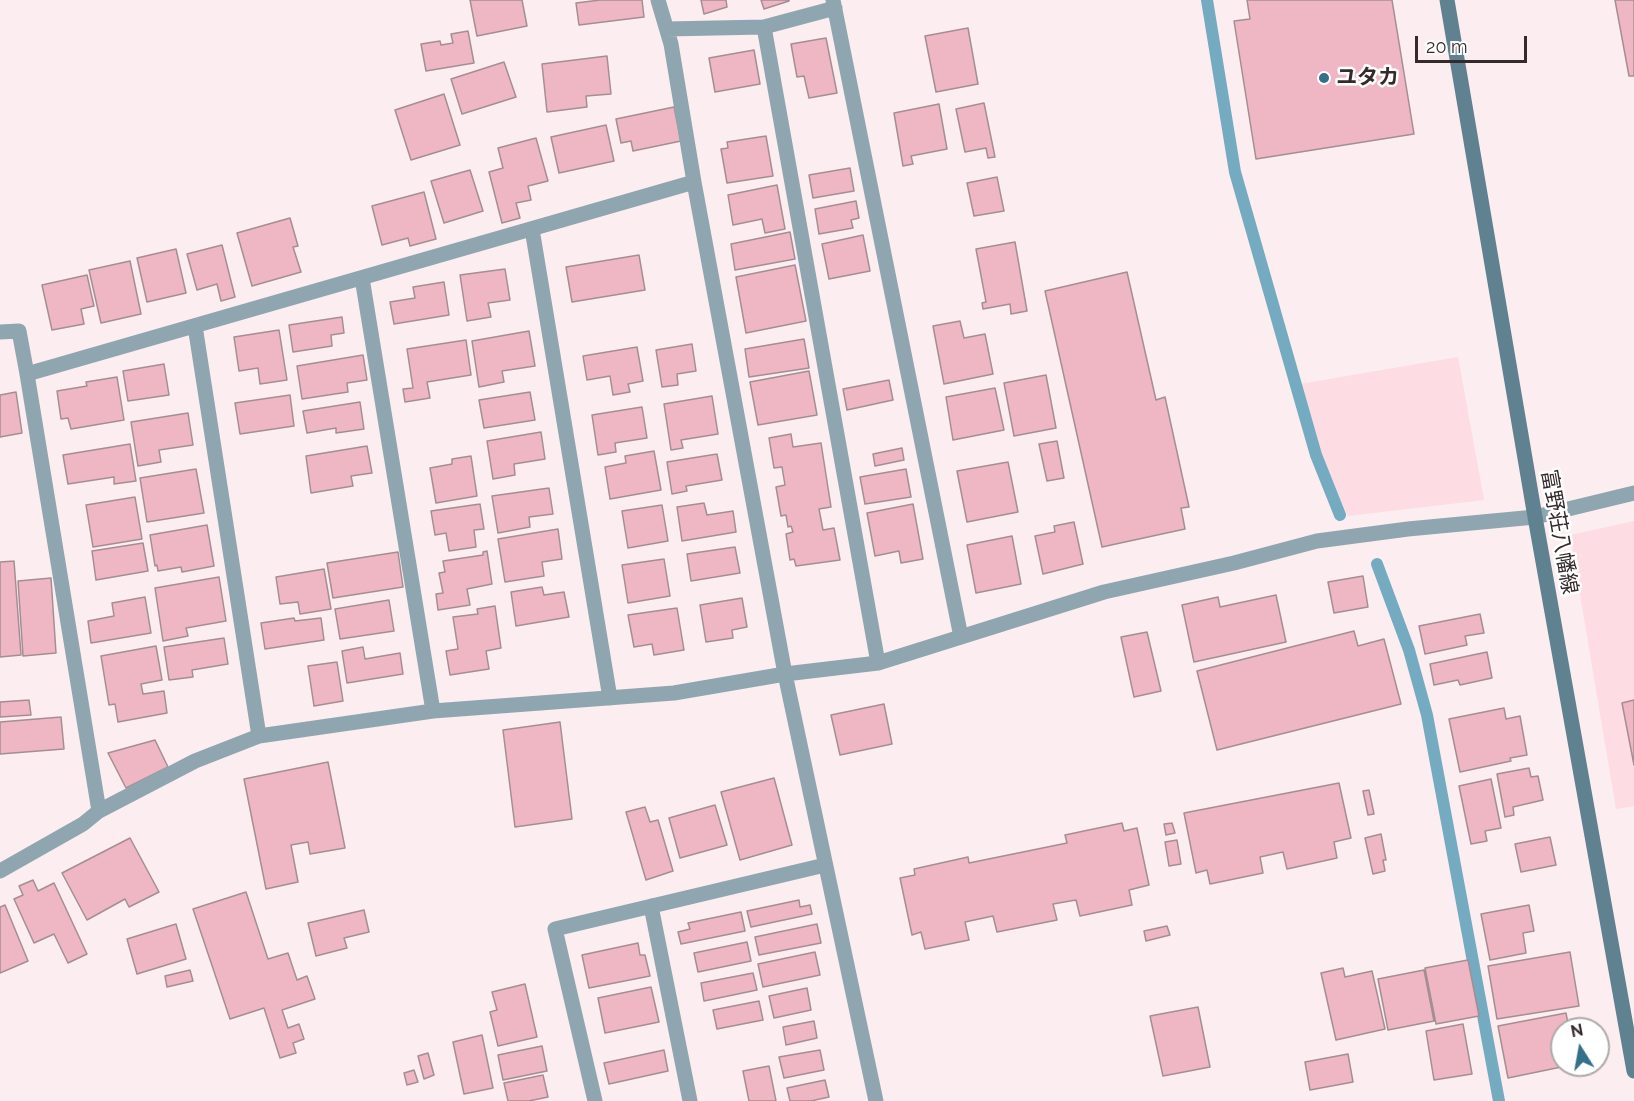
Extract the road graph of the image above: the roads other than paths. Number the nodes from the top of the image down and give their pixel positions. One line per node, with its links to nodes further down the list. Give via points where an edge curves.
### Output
1 (658, 0): 5 (street)
2 (1447, 0): 13 (main road, 富野荘八幡線)
3 (834, 4): 4 (street); 14 (street)
4 (764, 27): 5 (street); 15 (street)
5 (667, 29): 6 (street)
6 (694, 182): 7 (street); 16 (street)
7 (532, 229): 8 (street); 17 (street)
8 (362, 278): 9 (street); 18 (street)
9 (195, 326): 11 (street); 19 (street)
10 (0, 332): 11 (street, via 18,331)
11 (27, 374): 20 (street)
12 (1634, 493): 13 (street)
13 (1535, 517): 14 (street, via 1317,541 1104,592); 24 (main road, 富野荘八幡線)
14 (961, 637): 15 (street)
15 (878, 663): 16 (street)
16 (784, 674): 17 (street, via 674,693); 21 (street)
17 (610, 698): 18 (street)
18 (434, 711): 19 (street)
19 (259, 736): 20 (street, via 195,761)
20 (99, 811): 22 (street)
21 (825, 865): 23 (street); 27 (street)
22 (0, 871)
23 (651, 906): 25 (street, via 555,929); 26 (street)
24 (1634, 1071)
25 (596, 1101)
26 (690, 1101)
27 (876, 1101)

